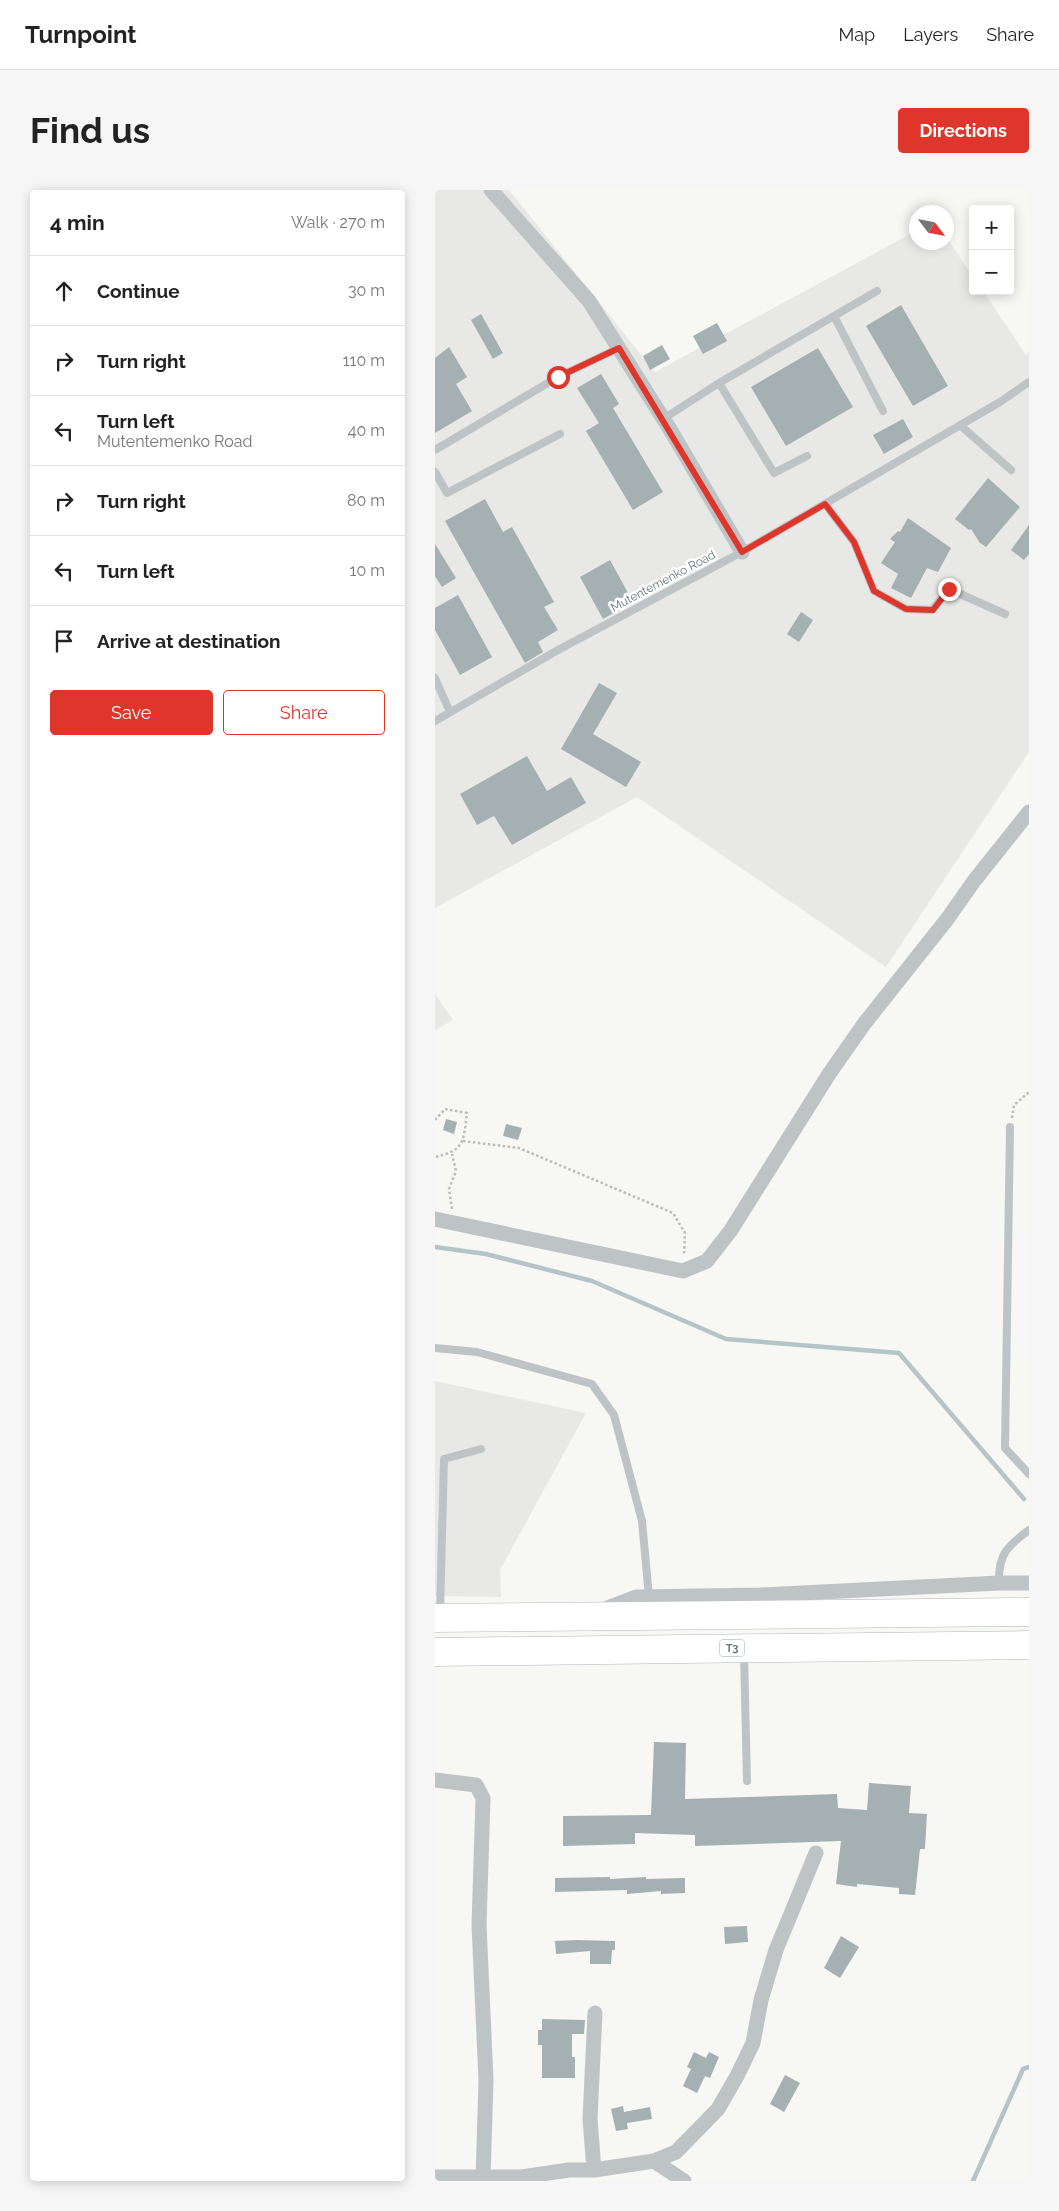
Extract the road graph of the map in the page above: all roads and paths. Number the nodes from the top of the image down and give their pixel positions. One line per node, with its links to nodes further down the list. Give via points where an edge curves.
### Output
1 (491, 190): 4 (street, via 589,301)
2 (877, 291): 3 (lane)
3 (834, 316): 6 (lane); 7 (lane)
4 (619, 348): 8 (street); 11 (lane, via 558,377)
5 (1029, 382): 9 (lane, Mutentemenko Road)
6 (719, 383): 8 (lane); 12 (lane, via 774,472)
7 (883, 411)
8 (663, 419): 16 (street)
9 (960, 425): 13 (lane); 15 (lane, Mutentemenko Road)
10 (559, 434): 14 (lane, via 447,493)
11 (435, 450)
12 (807, 456)
13 (1011, 470)
14 (435, 472)
15 (825, 504): 16 (lane, Mutentemenko Road); 17 (lane, via 854,542 874,591 906,609 933,610 949,589)
16 (742, 552): 19 (lane, Mutentemenko Road)
17 (1005, 614)
18 (435, 678): 19 (lane)
19 (450, 712): 20 (lane, Mutentemenko Road)
20 (435, 721)
21 (1029, 812): 30 (street, via 863,1024 731,1230 707,1261)
22 (1029, 1092): 24 (path, via 1014,1105)
23 (435, 1120): 25 (path, via 445,1109 467,1113)
24 (1010, 1127): 33 (lane, via 1005,1448)
25 (463, 1141): 26 (path); 30 (path, via 519,1148 673,1213 685,1233)
26 (452, 1153): 27 (path); 29 (path, via 456,1171 449,1188)
27 (435, 1157)
28 (435, 1219): 29 (street)
29 (454, 1222): 30 (street)
30 (683, 1271)
31 (435, 1348): 37 (lane, via 477,1352 592,1384 614,1415 642,1521)
32 (481, 1449): 40 (lane, via 444,1459)
33 (1029, 1474)
34 (1029, 1530): 35 (lane, via 1013,1542 998,1565)
35 (999, 1583): 36 (street); 37 (street)
36 (1029, 1583)
37 (649, 1597): 39 (street, via 636,1597)
38 (1029, 1612): 39 (highway)
39 (588, 1616): 40 (highway)
40 (437, 1618)
41 (1029, 1644): 42 (highway, T3)
42 (744, 1648): 43 (highway, T3); 45 (lane)
43 (439, 1653)
44 (435, 1780): 51 (street, via 476,1785 483,1798 479,1925 486,2080)
45 (747, 1781)
46 (816, 1853): 48 (street, via 776,1950 761,2000 753,2043 737,2076 718,2108 676,2152)
47 (595, 2014): 49 (street, via 590,2119)
48 (654, 2161): 49 (street); 52 (street)
49 (594, 2170): 51 (street)
50 (435, 2176): 51 (street)
51 (485, 2179)
52 (684, 2181)

